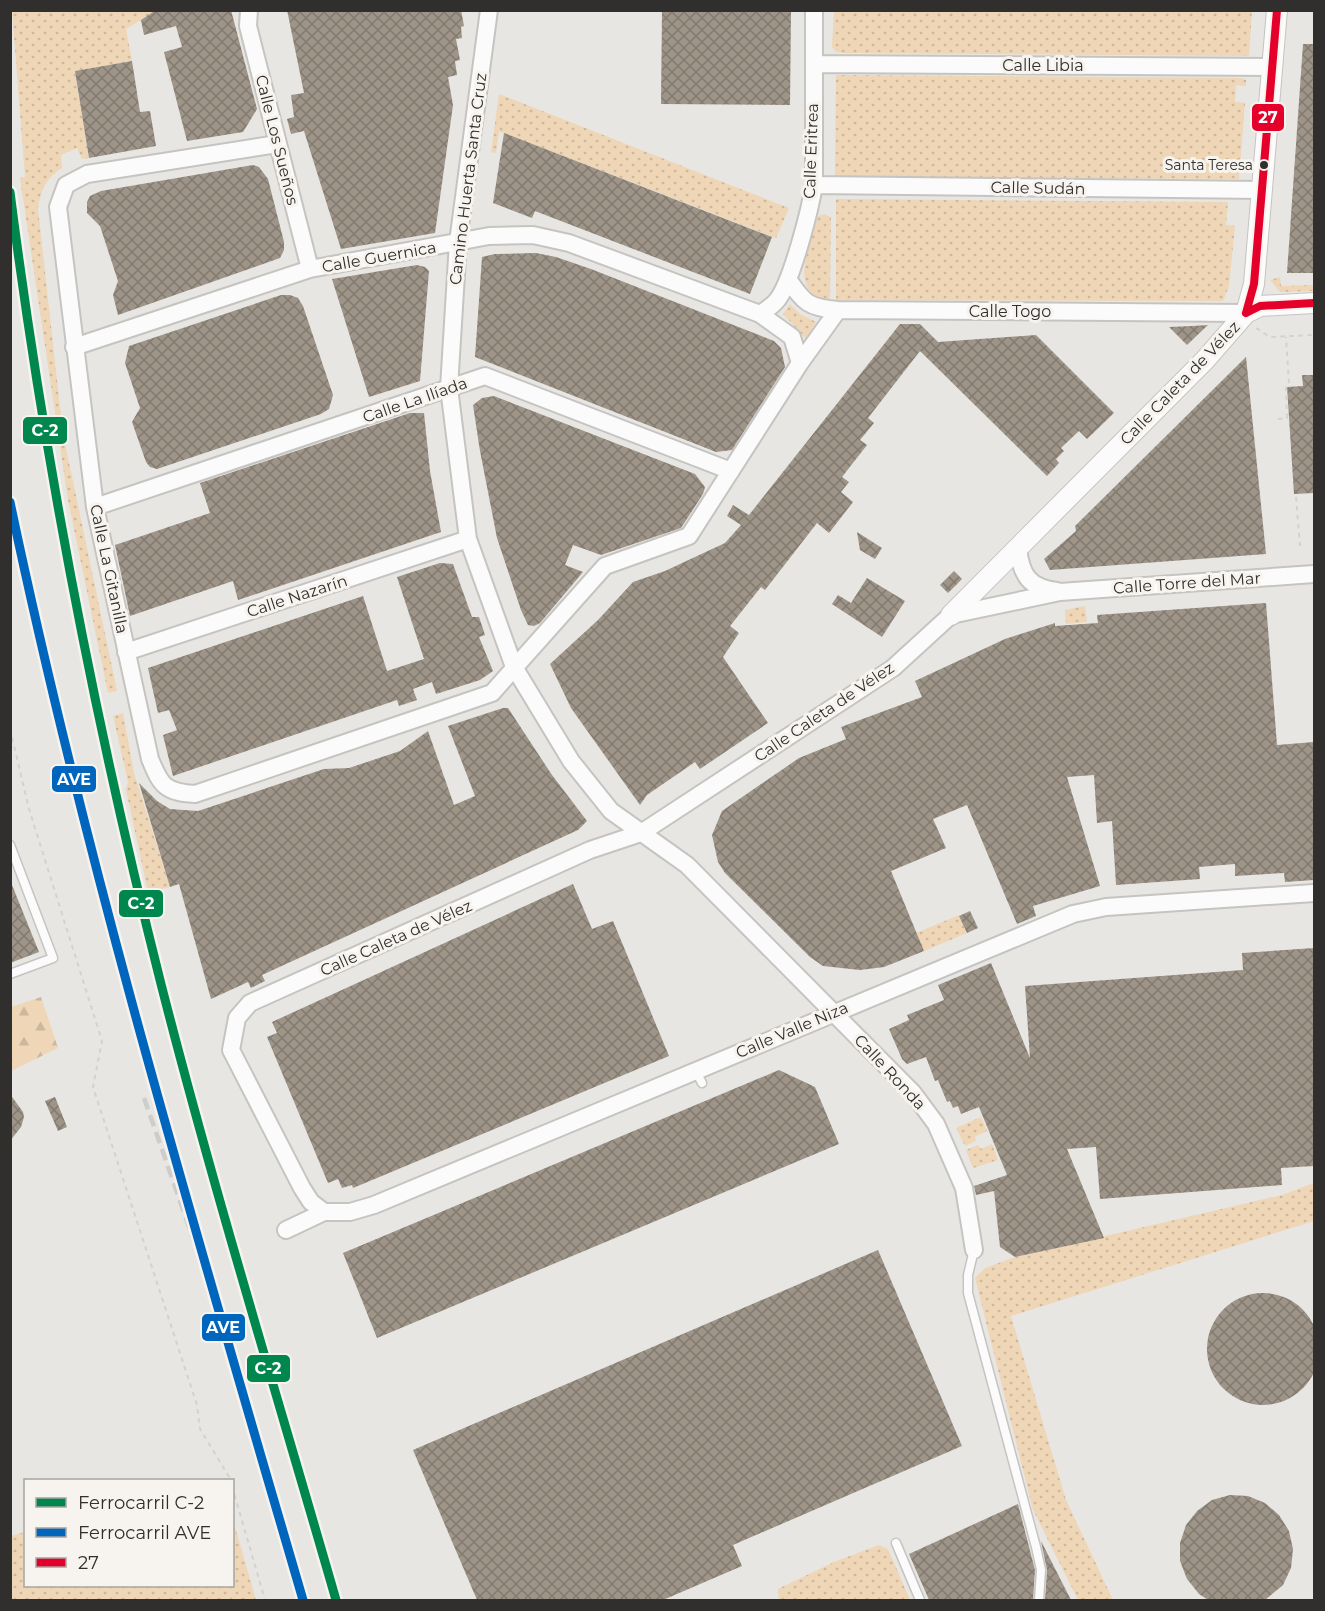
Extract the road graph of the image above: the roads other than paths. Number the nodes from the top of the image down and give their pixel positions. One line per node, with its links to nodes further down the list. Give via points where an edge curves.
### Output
1 (249, 10): 7 (street, Calle Los Sueños, via 248,26)
2 (489, 10): 10 (street, Camino Huerta Santa Cruz)
3 (814, 10): 5 (street, Calle Eritrea)
4 (1277, 10): 6 (street, Calle Caleta de Vélez)
5 (814, 64): 6 (street, Calle Libia); 8 (street, Calle Eritrea)
6 (1273, 67): 9 (street, Calle Caleta de Vélez)
7 (277, 144): 11 (street, Calle Los Sueños); 17 (street, Calle La Gitanilla, via 87,174 66,185 58,207)
8 (814, 185): 9 (street, Calle Sudán); 12 (street, Calle Eritrea)
9 (1262, 190): 16 (street, Calle Caleta de Vélez)
10 (458, 242): 11 (street, Calle Guernica); 15 (street, Calle Guernica, via 489,236 533,235 569,243); 19 (street, Camino Huerta Santa Cruz)
11 (310, 269): 17 (street, Calle Guernica)
12 (788, 279): 14 (street, Calle Togo, via 802,300 817,308); 15 (street, Calle Eritrea, via 778,300)
13 (1314, 303): 16 (street, via 1260,306)
14 (838, 310): 16 (street, Calle Togo); 18 (street)
15 (760, 314): 18 (street, Calle Guernica, via 792,337)
16 (1249, 322): 23 (street, Calle Caleta de Vélez, via 1205,360)
17 (74, 347): 21 (street, Calle La Gitanilla)
18 (800, 363): 20 (street)
19 (449, 388): 20 (street, Calle La Ilíada, via 485,376); 21 (street, Calle La Ilíada); 22 (street, Camino Huerta Santa Cruz)
20 (731, 471): 28 (street, via 689,536 605,566)
21 (95, 507): 27 (street, Calle La Gitanilla)
22 (468, 539): 27 (street, Calle Nazarín); 28 (street, Camino Huerta Santa Cruz)
23 (1018, 548): 25 (street, Calle Torre del Mar, via 1019,562 1030,582 1041,589); 26 (street, Calle Caleta de Vélez)
24 (1314, 574): 25 (street, Calle Torre del Mar)
25 (1060, 592): 26 (street, Calle Torre del Mar)
26 (951, 615): 29 (street, Calle Caleta de Vélez, via 893,668)
27 (126, 652): 28 (street, Calle La Gitanilla, via 150,759 160,783 176,793 195,794 492,693)
28 (514, 667): 29 (street, Camino Huerta Santa Cruz, via 571,761 611,811)
29 (641, 833): 33 (street, Calle Ronda, via 687,866); 34 (street, Calle Caleta de Vélez, via 590,850 250,1003 237,1018 231,1050 302,1188)
30 (10, 844): 32 (lane, via 53,958)
31 (1314, 893): 33 (street, Calle Valle Niza, via 1106,908 1073,914)
32 (10, 974)
33 (832, 1012): 34 (street, Calle Valle Niza, via 699,1077 374,1205 350,1212); 36 (street, Calle Ronda, via 886,1063 936,1124 964,1188)
34 (324, 1212): 35 (street, Calle Valle Niza)
35 (286, 1230)
36 (974, 1250): 39 (lane, via 968,1293 1036,1547 1041,1570)
37 (896, 1543): 38 (lane)
38 (920, 1600)
39 (1039, 1600)

